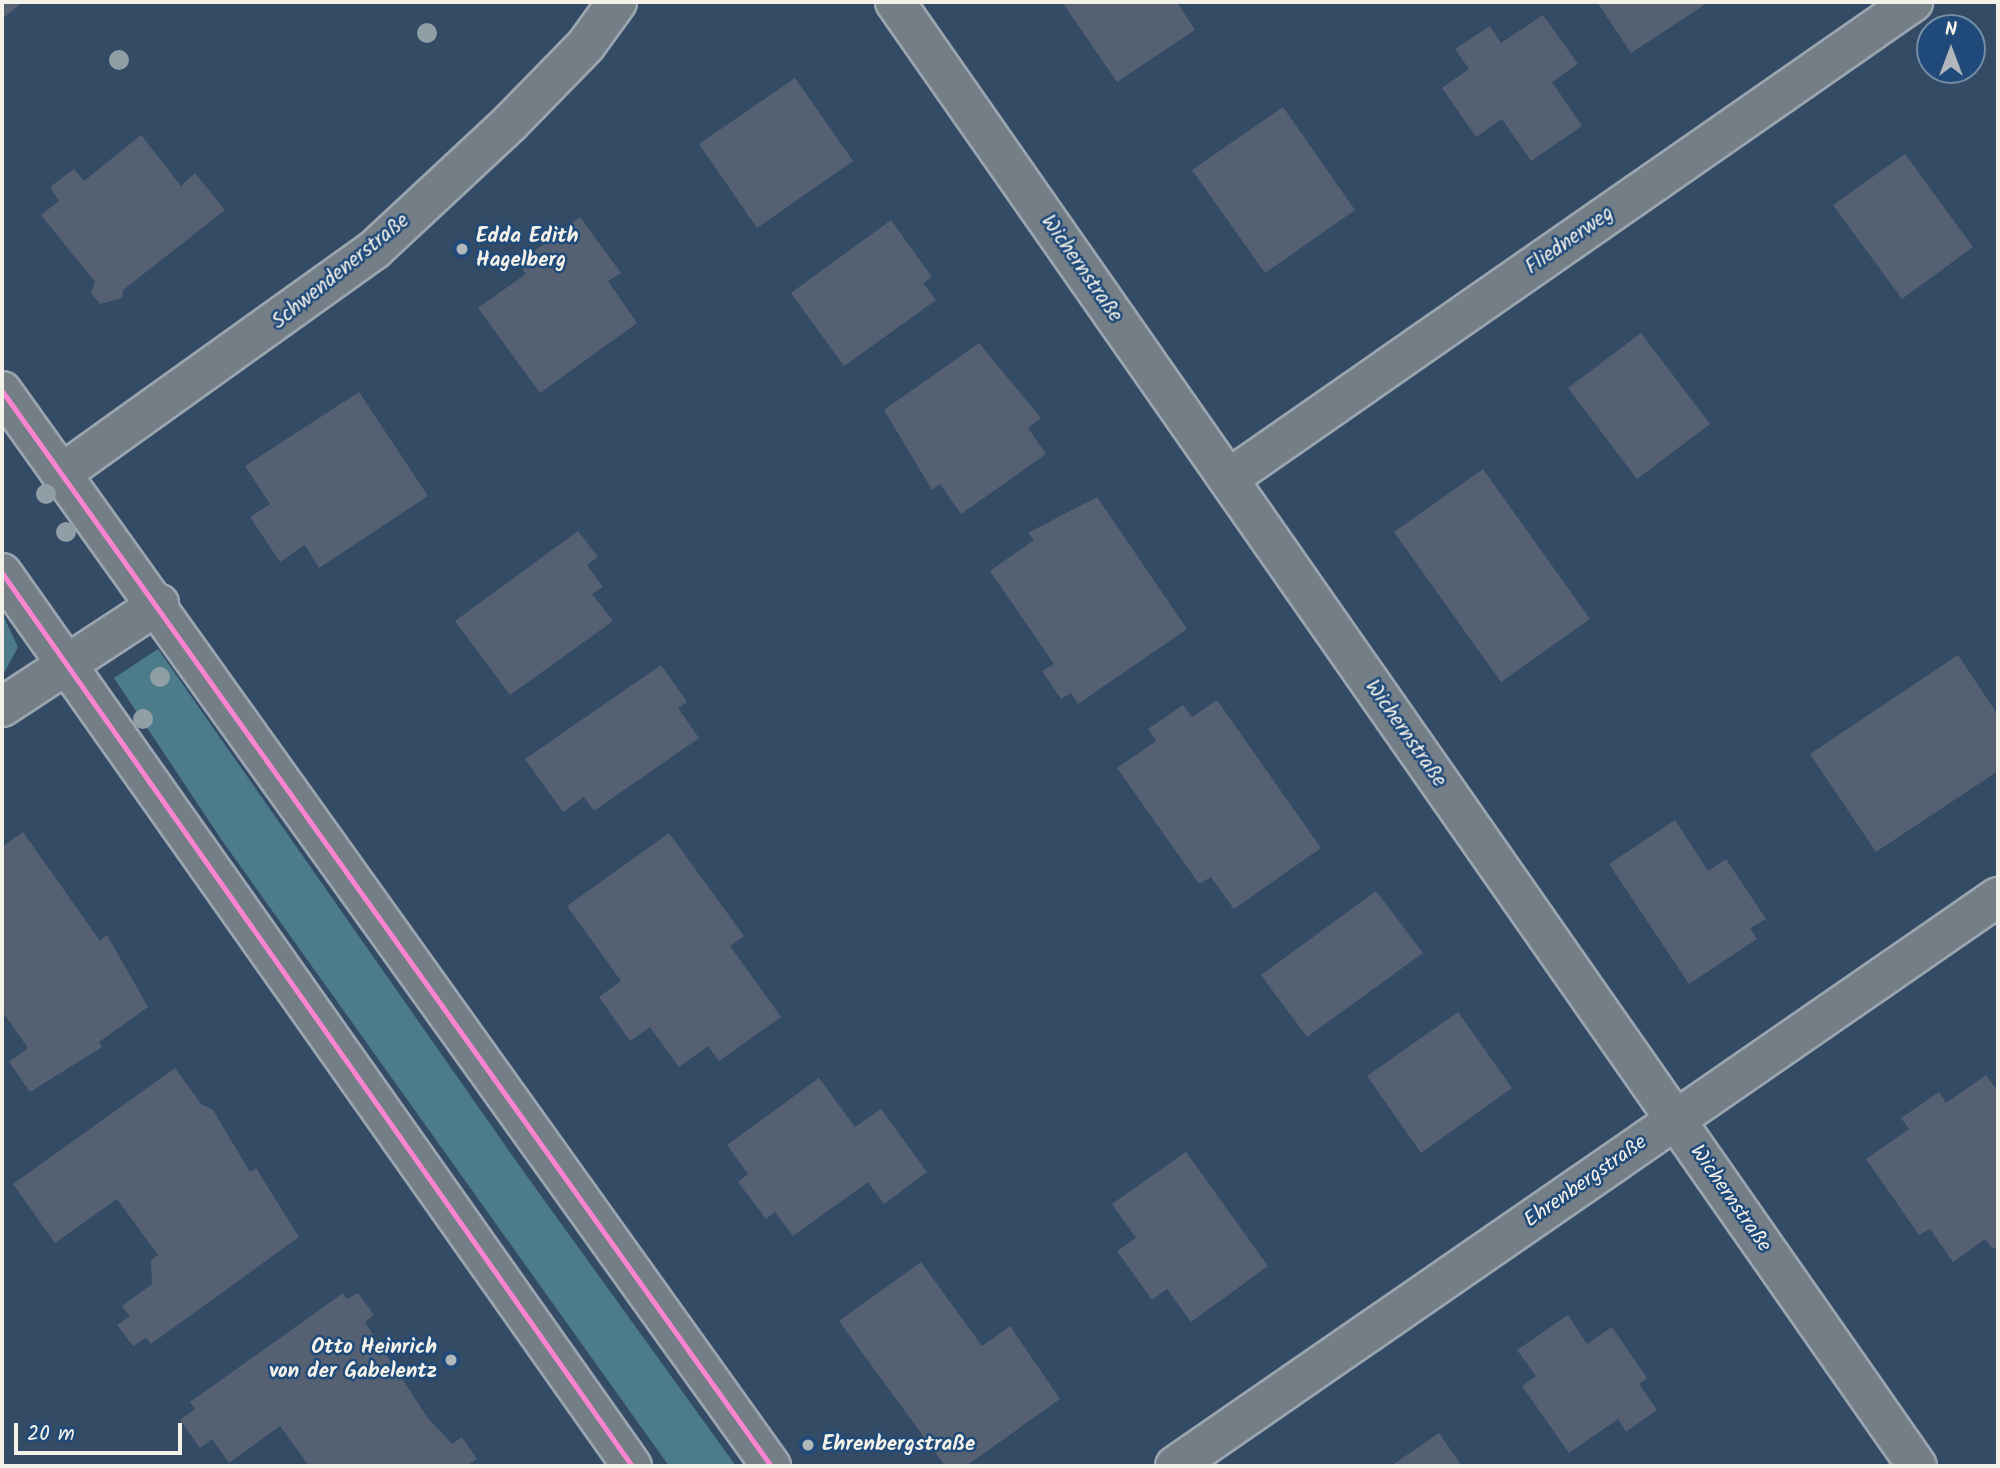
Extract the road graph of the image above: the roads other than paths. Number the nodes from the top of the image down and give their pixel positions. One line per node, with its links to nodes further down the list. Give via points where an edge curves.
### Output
1 (617, 2): 5 (street, Schwendenerstraße, via 538,93 374,250)
2 (895, 2): 6 (street, Wichernstraße)
3 (1913, 2): 6 (street, Fliednerweg)
4 (2, 391): 5 (street)
5 (61, 474): 8 (street)
6 (1228, 480): 12 (street, Wichernstraße)
7 (2, 573): 9 (street)
8 (159, 604): 9 (street); 14 (street)
9 (67, 663): 10 (street); 13 (street)
10 (2, 707)
11 (1998, 897): 12 (street, Ehrenbergstraße)
12 (1674, 1121): 15 (street, Ehrenbergstraße); 16 (street, Wichernstraße)
13 (632, 1466)
14 (771, 1466)
15 (1175, 1466)
16 (1917, 1466)

